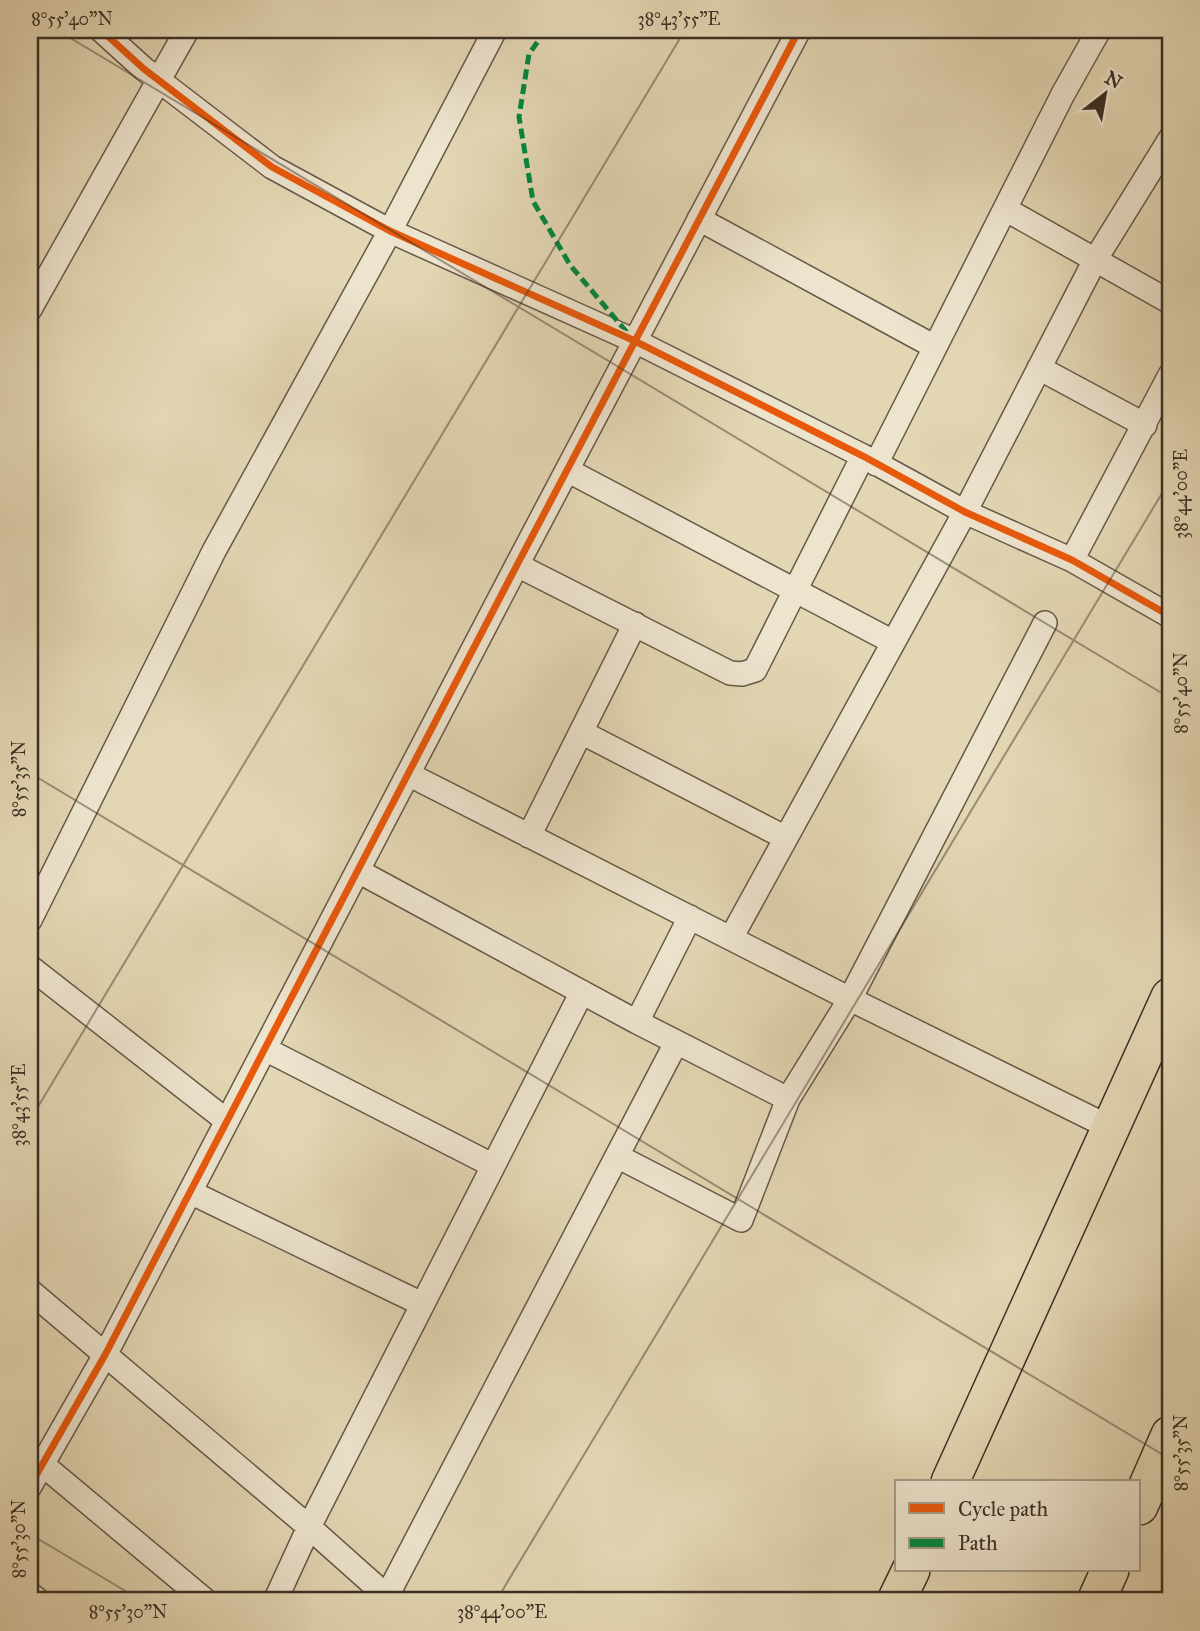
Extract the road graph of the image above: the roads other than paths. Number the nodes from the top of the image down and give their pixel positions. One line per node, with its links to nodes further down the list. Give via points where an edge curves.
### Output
1 (101, 30): 6 (street)
2 (187, 30): 6 (street)
3 (495, 30): 10 (street)
4 (799, 30): 9 (street)
5 (1099, 30): 8 (street)
6 (158, 80): 10 (street, via 272,167); 13 (street)
7 (1170, 139): 11 (street)
8 (1005, 209): 11 (street); 15 (street)
9 (699, 219): 14 (street); 15 (street)
10 (390, 231): 14 (street); 35 (street, via 214,551)
11 (1095, 260): 12 (street); 16 (street)
12 (1170, 302)
13 (30, 309)
14 (635, 341): 19 (street); 20 (street)
15 (935, 346): 19 (street)
16 (1039, 368): 18 (street); 21 (street)
17 (1170, 375): 18 (street)
18 (1145, 425): 22 (street)
19 (870, 460): 21 (street); 24 (street)
20 (567, 470): 23 (street); 24 (street)
21 (965, 512): 22 (street); 28 (street)
22 (1072, 561): 25 (street)
23 (517, 565): 27 (street); 30 (street)
24 (795, 590): 27 (street, via 755,670 743,674 730,673); 28 (street)
25 (1170, 616)
26 (1045, 623): 40 (street)
27 (635, 624): 29 (street)
28 (893, 642): 32 (street)
29 (581, 732): 31 (street); 32 (street)
30 (408, 774): 31 (street); 33 (street)
31 (529, 836): 34 (street)
32 (786, 838): 36 (street)
33 (358, 871): 38 (street); 43 (street)
34 (690, 917): 36 (street); 41 (street)
35 (30, 920)
36 (731, 938): 40 (street)
37 (30, 967): 45 (street)
38 (582, 992): 41 (street); 48 (street)
39 (1170, 997): 46 (highway)
40 (850, 999): 44 (street); 46 (street)
41 (637, 1022): 42 (street)
42 (676, 1043): 44 (street); 47 (street)
43 (265, 1049): 45 (street); 48 (street)
44 (788, 1099): 47 (street, via 741,1220)
45 (228, 1121): 49 (street)
46 (1111, 1128): 55 (highway)
47 (617, 1156): 62 (street)
48 (492, 1165): 51 (street)
49 (190, 1192): 51 (street); 52 (street)
50 (30, 1291): 52 (street)
51 (422, 1304): 58 (street)
52 (105, 1355): 54 (street); 58 (street)
53 (1170, 1435): 57 (highway)
54 (36, 1459): 56 (street); 64 (street)
55 (951, 1480)
56 (30, 1486)
57 (1140, 1504)
58 (309, 1527): 62 (street); 65 (street)
59 (910, 1572): 66 (highway)
60 (1109, 1572): 67 (highway)
61 (30, 1594): 63 (street)
62 (390, 1599)
63 (39, 1601)
64 (206, 1601)
65 (275, 1601)
66 (896, 1601)
67 (1096, 1601)

